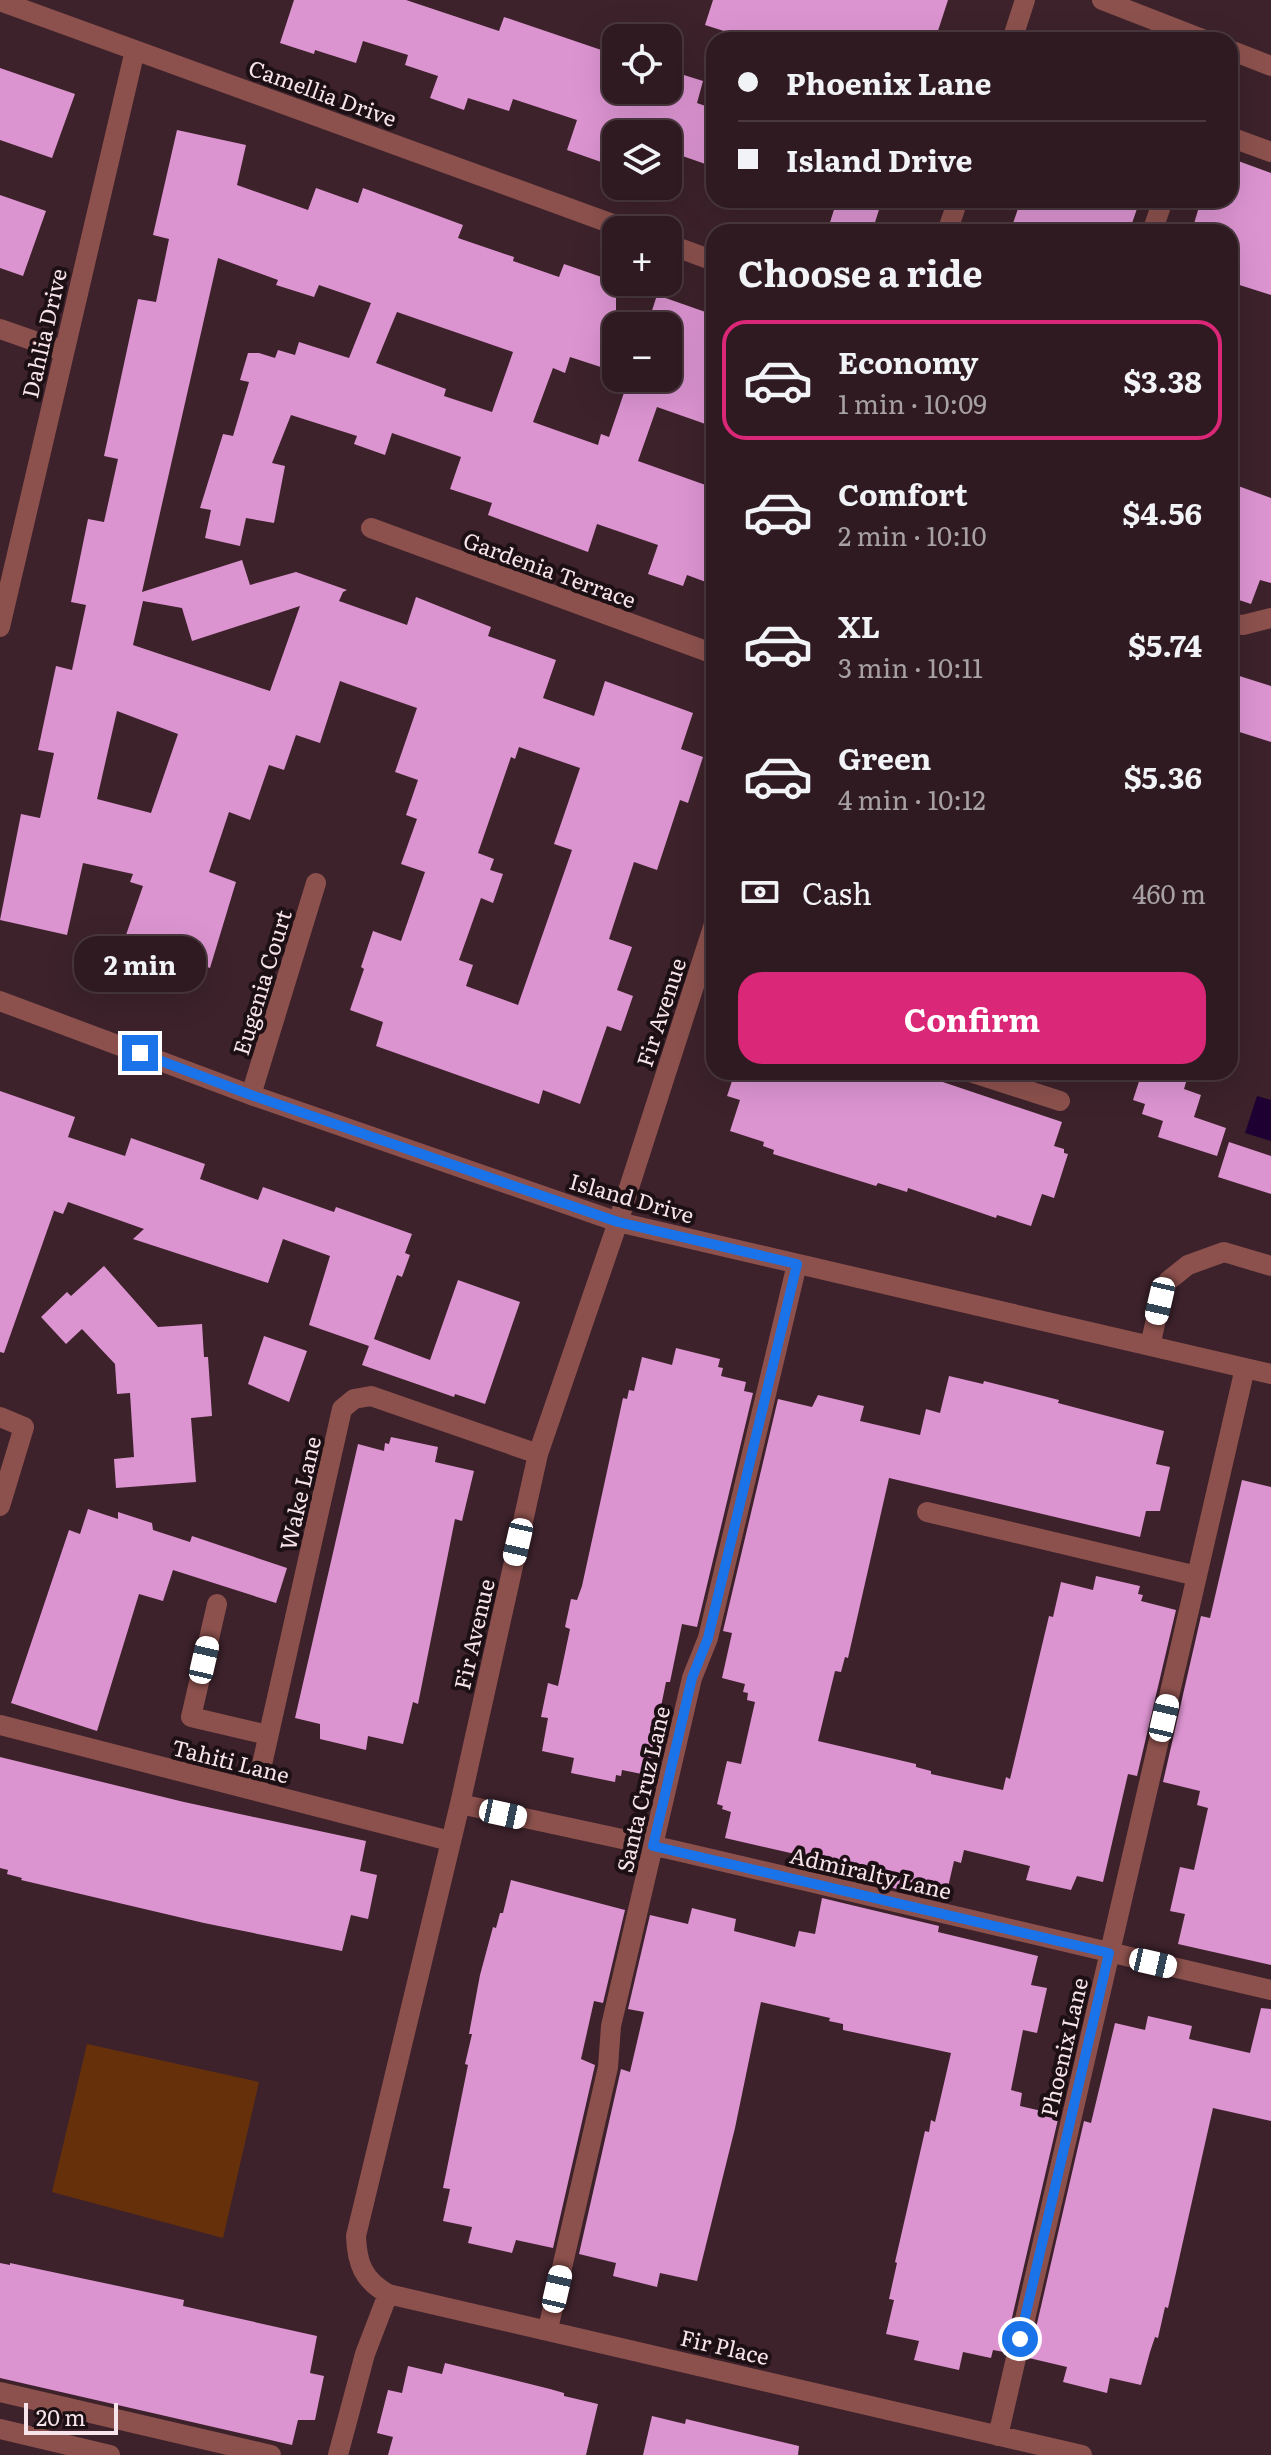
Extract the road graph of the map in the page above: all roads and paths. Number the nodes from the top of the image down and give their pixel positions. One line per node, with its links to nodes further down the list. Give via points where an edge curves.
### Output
1 (1025, 0): 4 (street)
2 (1102, 0): 5 (street)
3 (0, 1): 6 (street, Camellia Drive)
4 (1015, 32)
5 (1184, 32)
6 (135, 50): 11 (street, Camellia Drive); 15 (street, Dahlia Drive)
7 (1238, 53): 8 (street)
8 (1271, 66)
9 (1238, 140): 10 (street)
10 (1271, 152)
11 (602, 220)
12 (682, 249): 13 (street)
13 (706, 258)
14 (0, 329): 15 (street)
15 (63, 351): 19 (street, Dahlia Drive)
16 (371, 528): 20 (street, Gardenia Terrace)
17 (1271, 618): 18 (street)
18 (1238, 625)
19 (0, 627)
20 (706, 651)
21 (316, 883): 27 (street, Eugenia Court)
22 (706, 948): 23 (street, Fir Avenue)
23 (694, 984): 24 (street); 29 (street, Fir Avenue)
24 (706, 988)
25 (0, 1001): 27 (street, Island Drive)
26 (995, 1080): 28 (street)
27 (251, 1095): 29 (street, Island Drive)
28 (1060, 1101)
29 (618, 1222): 30 (street, Island Drive); 36 (street, Fir Avenue)
30 (797, 1264): 32 (street, Island Drive); 46 (street, Santa Cruz Lane)
31 (1271, 1266): 32 (street, via 1224,1252 1188,1265 1162,1293)
32 (1150, 1346): 33 (street, Island Drive)
33 (1245, 1368): 34 (street, Island Drive); 39 (street, Phoenix Lane)
34 (1271, 1374)
35 (0, 1417): 37 (street, via 24,1427)
36 (538, 1454): 42 (street, Wake Lane, via 371,1396 354,1399 342,1409); 44 (street, Fir Avenue)
37 (0, 1506)
38 (927, 1512): 39 (street)
39 (1197, 1576): 47 (street, Phoenix Lane)
40 (217, 1604): 42 (street, via 191,1717)
41 (0, 1725): 43 (street, Tahiti Lane)
42 (268, 1735): 43 (street, Wake Lane)
43 (256, 1791): 45 (street, Tahiti Lane)
44 (460, 1804): 45 (street, Fir Avenue); 46 (street, Admiralty Lane)
45 (450, 1841): 49 (street, Fir Avenue, via 356,2236)
46 (653, 1846): 47 (street, Admiralty Lane); 51 (street, Santa Cruz Lane)
47 (1109, 1953): 48 (street, Admiralty Lane); 54 (street, Phoenix Lane)
48 (1271, 1990)
49 (363, 2274): 50 (street, Fir Place)
50 (388, 2294): 51 (street, Fir Place); 57 (street, via 365,2354)
51 (548, 2329): 54 (street, Fir Place)
52 (0, 2392): 56 (street)
53 (0, 2429): 55 (street)
54 (998, 2436): 58 (street, Fir Place)
55 (110, 2455)
56 (271, 2455)
57 (338, 2455)
58 (1082, 2455)

